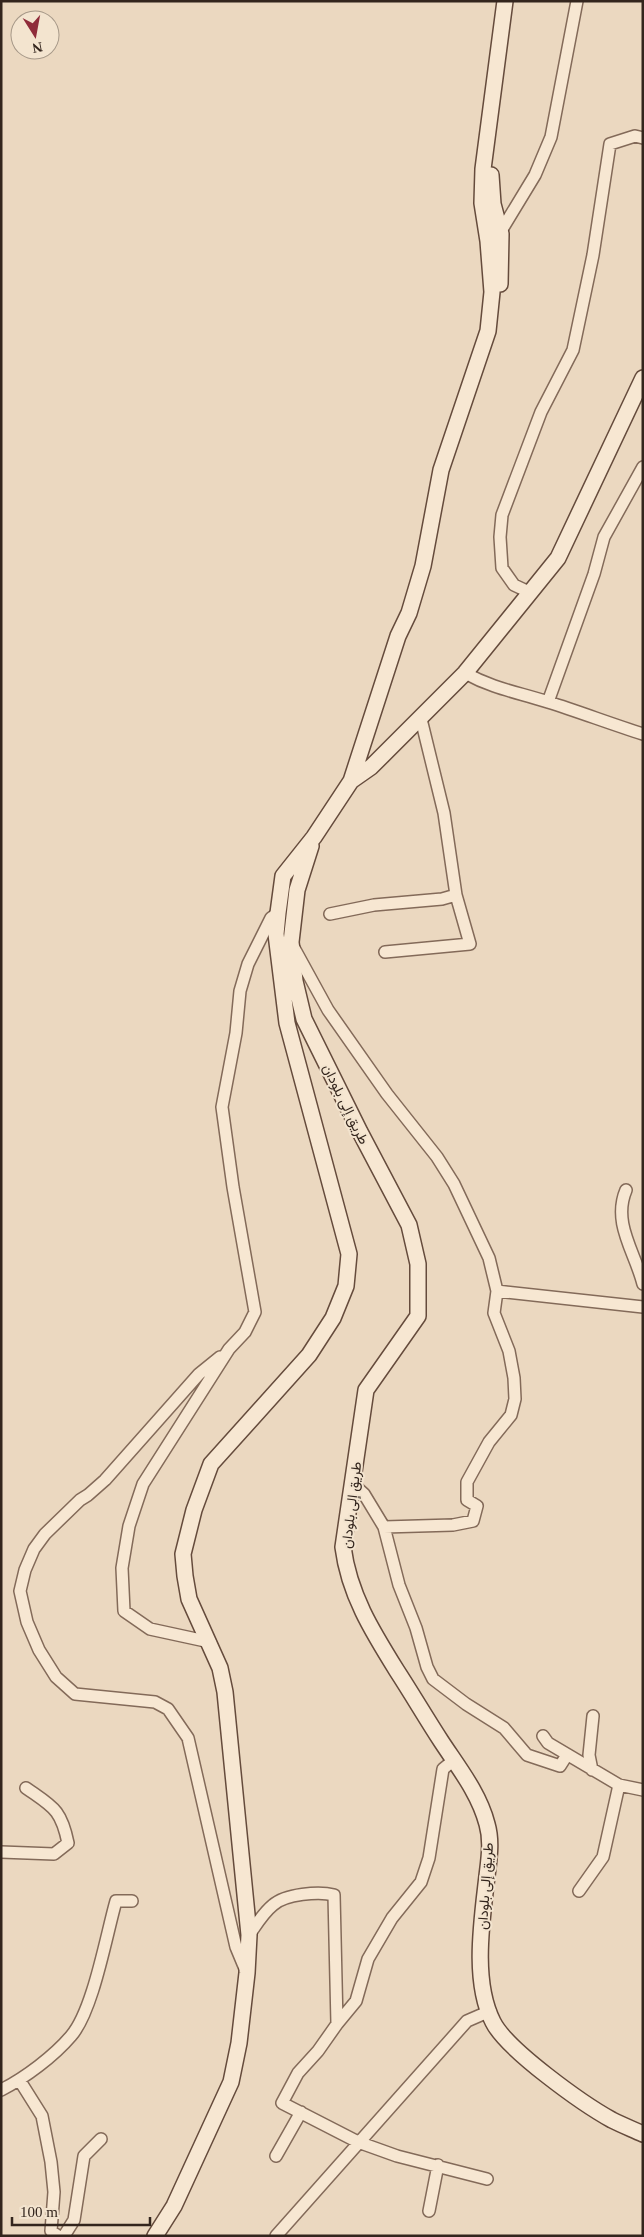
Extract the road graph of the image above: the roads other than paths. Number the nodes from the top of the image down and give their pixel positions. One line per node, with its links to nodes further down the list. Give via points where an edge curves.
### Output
1 (505, 1): 4 (main road, via 490,113 492,187)
2 (577, 1): 4 (street, via 550,137 535,175)
3 (643, 138): 7 (street, via 635,136 610,144 593,256 573,350 541,412 502,515 502,568 514,585)
4 (497, 218): 12 (main road, via 494,237 500,291 497,329 441,470 421,575)
5 (643, 378): 7 (main road, via 558,558)
6 (643, 467): 9 (street, via 604,537)
7 (529, 592): 8 (main road)
8 (465, 673): 9 (street, via 488,686); 10 (main road)
9 (548, 702): 11 (street)
10 (421, 719): 12 (main road, via 371,767); 14 (street, via 444,813)
11 (643, 734)
12 (351, 781): 13 (main road)
13 (314, 837): 15 (main road, via 283,876); 17 (main road, طريق إلى بلودان, via 297,890)
14 (456, 895): 16 (street); 18 (street, via 470,944)
15 (278, 913): 23 (street, via 271,918 248,964 240,991 222,1107 232,1186 255,1312 245,1332); 26 (main road, via 276,934 287,1023 349,1254 346,1286 333,1318 309,1355 211,1464 194,1510 183,1554 185,1576 189,1600)
16 (330, 914)
17 (291, 942): 21 (street, via 328,1010 454,1184 489,1258); 24 (main road, طريق إلى بلودان, via 295,981 304,1019 409,1226 418,1264 418,1316 366,1390)
18 (385, 952)
19 (626, 1190): 20 (street, via 621,1202 622,1225)
20 (643, 1284)
21 (497, 1292): 22 (street); 25 (street, via 494,1313 509,1351 515,1399 511,1415 485,1448 467,1482 467,1500 477,1506 473,1521 453,1525)
22 (643, 1307)
23 (229, 1349): 26 (street, via 143,1484 129,1526 122,1568 124,1610 150,1628); 39 (street, via 199,1374 105,1480 45,1534 25,1570 20,1591 27,1622 39,1650 56,1677 75,1694 155,1702 168,1708 188,1738 236,1947)
24 (353, 1484): 25 (street, via 364,1494); 30 (main road, طريق إلى بلودان, via 343,1547 346,1570 357,1601)
25 (384, 1527): 29 (street, via 399,1585 433,1679 504,1728 527,1756 560,1766)
26 (210, 1642): 38 (main road, via 225,1692)
27 (593, 1716): 31 (street, via 589,1756)
28 (543, 1736): 29 (street)
29 (567, 1755): 31 (street)
30 (454, 1760): 40 (main road, طريق إلى بلودان, via 479,1802 489,1833 480,1975); 41 (street, via 443,1769 429,1858 421,1882 392,1918 368,1959 356,2001)
31 (592, 1770): 32 (street)
32 (619, 1785): 34 (street); 36 (street, via 603,1857)
33 (26, 1788): 35 (street, via 57,1810 68,1843 54,1854)
34 (643, 1790)
35 (1, 1852)
36 (579, 1891)
37 (132, 1901): 42 (street, via 116,1901 91,1997 72,2035)
38 (248, 1935): 39 (main road); 41 (street, via 275,1903 301,1894 324,1892 334,1895)
39 (247, 1973): 54 (main road, via 231,2082 174,2206)
40 (490, 2011): 45 (main road, طريق إلى بلودان, via 492,2022 508,2043 529,2060 611,2120); 47 (street, via 467,2022)
41 (336, 2024): 44 (street, via 298,2073 282,2103)
42 (20, 2081): 43 (street); 52 (street, via 42,2116 52,2162 51,2231)
43 (1, 2090)
44 (300, 2112): 47 (street); 48 (street)
45 (643, 2134)
46 (101, 2139): 53 (street, via 84,2156 74,2220)
47 (358, 2142): 49 (street, via 396,2156); 55 (street)
48 (276, 2156)
49 (438, 2165): 50 (street); 51 (street)
50 (487, 2179)
51 (429, 2211)
52 (58, 2236)
53 (64, 2236)
54 (156, 2236)
55 (276, 2236)

